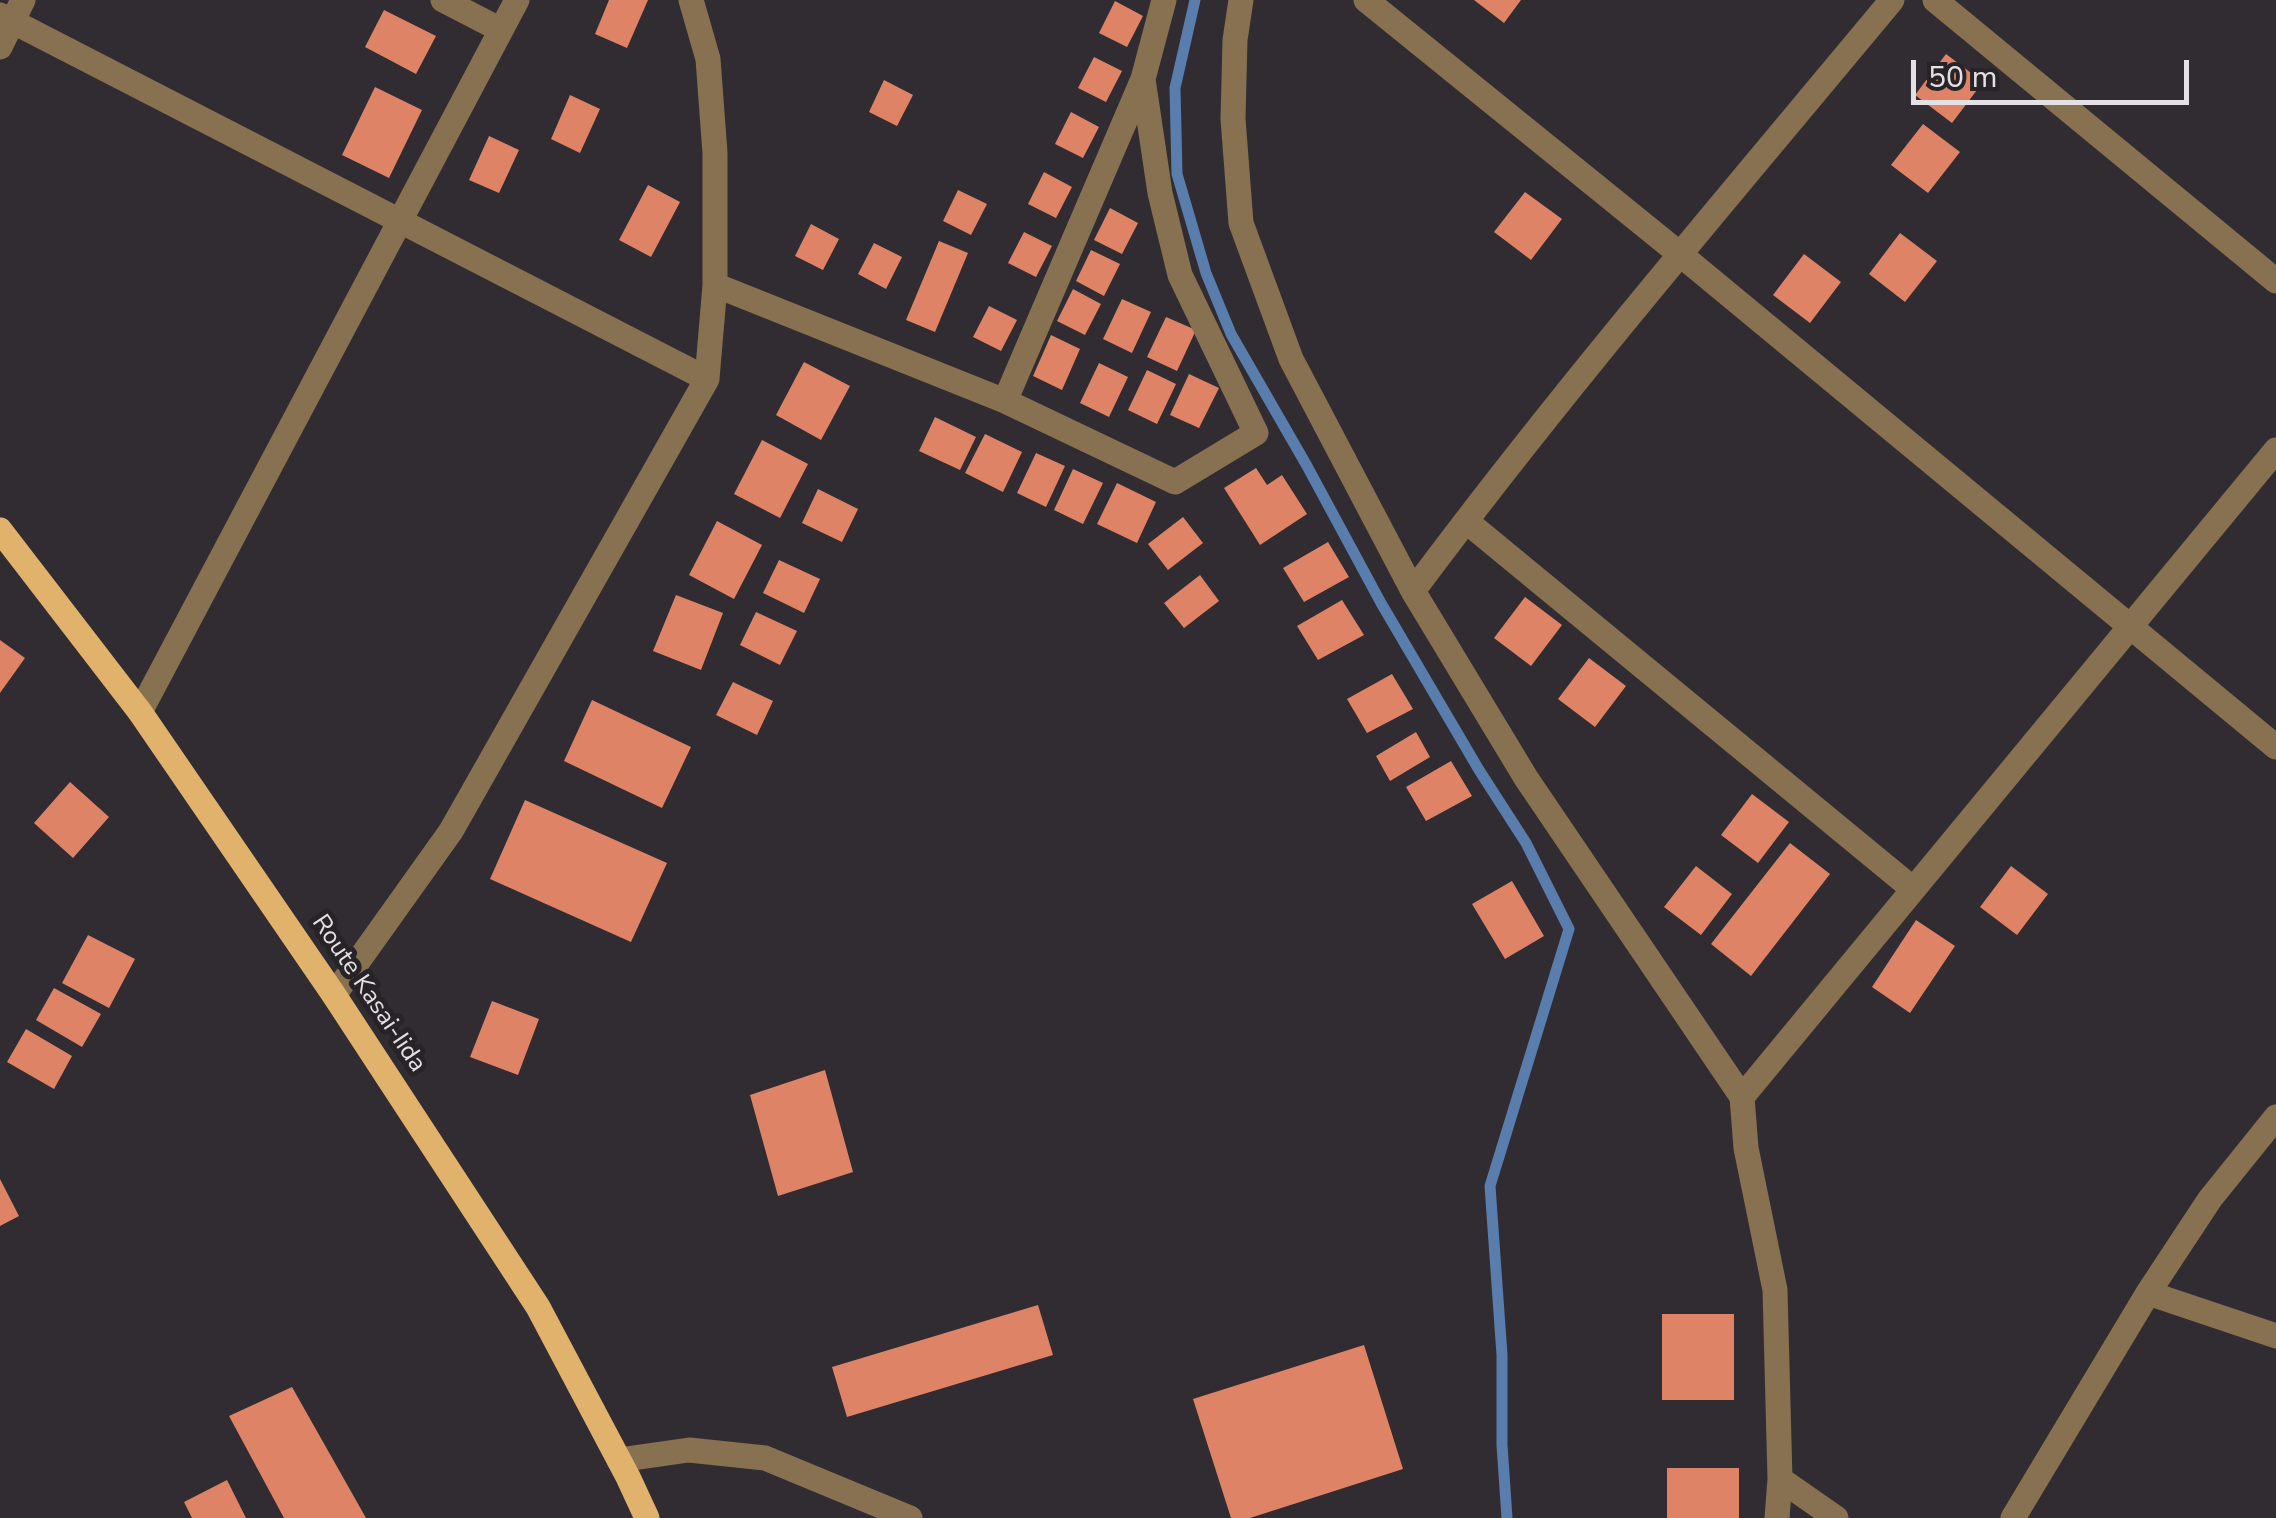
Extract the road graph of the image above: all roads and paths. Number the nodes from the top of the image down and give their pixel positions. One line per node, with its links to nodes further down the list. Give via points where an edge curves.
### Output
1 (444, 0): 10 (street)
2 (517, 0): 10 (street)
3 (691, 0): 16 (street, via 708,59)
4 (1164, 0): 12 (street)
5 (1241, 0): 22 (street, via 1233,119 1242,223 1291,359)
6 (1366, 0): 14 (street)
7 (1892, 0): 14 (street)
8 (1935, 0): 15 (street)
9 (12, 12): 11 (street); 13 (street)
10 (501, 30): 13 (street)
11 (0, 46)
12 (1143, 79): 18 (street); 18 (street, via 1180,275 1256,434 1175,482)
13 (402, 220): 17 (street); 24 (street)
14 (1680, 255): 20 (street); 23 (street)
15 (2276, 281)
16 (714, 285): 17 (street); 18 (street)
17 (707, 379): 27 (street, via 452,831)
18 (1004, 401)
19 (2276, 450): 23 (street)
20 (1466, 520): 22 (street); 26 (street)
21 (0, 530): 24 (main road, Route Kasai-Iida)
22 (1413, 591): 28 (street, via 1526,778)
23 (2130, 627): 25 (street); 26 (street)
24 (140, 712): 27 (main road, Route Kasai-Iida)
25 (2276, 747)
26 (1913, 889): 28 (street)
27 (334, 995): 32 (main road, Route Kasai-Iida, via 538,1307)
28 (1742, 1097): 33 (street, via 1774,1290)
29 (2276, 1118): 30 (street, via 2210,1199)
30 (2148, 1292): 31 (street); 38 (street)
31 (2276, 1336)
32 (619, 1460): 34 (main road, Route Kasai-Iida); 35 (street, via 688,1450 764,1458)
33 (1780, 1479): 36 (street); 37 (street)
34 (647, 1518)
35 (910, 1518)
36 (1777, 1518)
37 (1836, 1518)
38 (2013, 1518)

